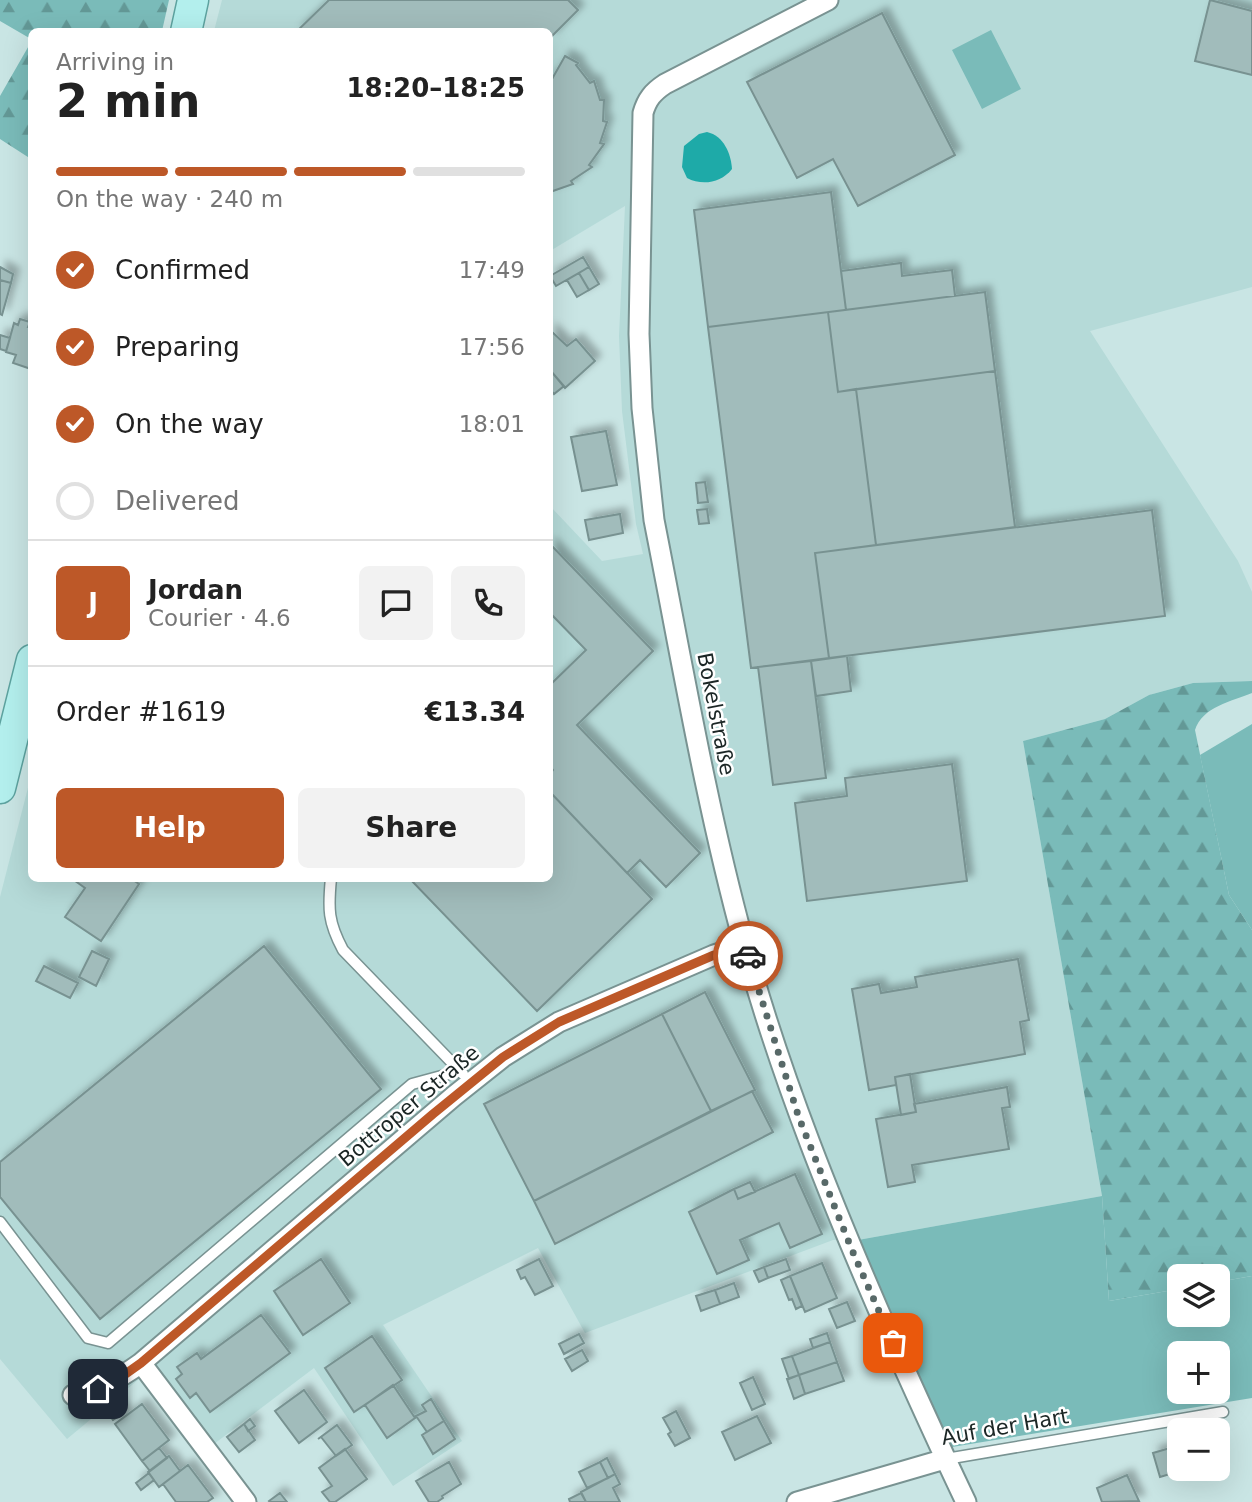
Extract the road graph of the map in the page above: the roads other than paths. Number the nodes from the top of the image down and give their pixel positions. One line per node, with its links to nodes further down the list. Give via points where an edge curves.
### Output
1 (193, 0): 3 (main road)
2 (828, 0): 7 (street, Bokelstraße, via 665,84 653,93 643,113 639,334 647,470 722,856)
3 (187, 28)
4 (28, 676): 5 (main road)
5 (0, 788)
6 (331, 882): 8 (lane, via 332,929 343,950)
7 (745, 945): 8 (street, Bottroper Straße, via 559,1022); 13 (street, Bokelstraße, via 817,1167)
8 (465, 1077): 9 (lane, via 412,1084 108,1343 88,1338); 10 (street, Bottroper Straße)
9 (0, 1222)
10 (141, 1363): 11 (street, Bottroper Straße, via 98,1389); 14 (street)
11 (73, 1395)
12 (1223, 1412): 13 (lane, Auf der Hart)
13 (945, 1459): 15 (street, Auf der Hart); 16 (street, Bokelstraße)
14 (246, 1502)
15 (797, 1502)
16 (966, 1502)

